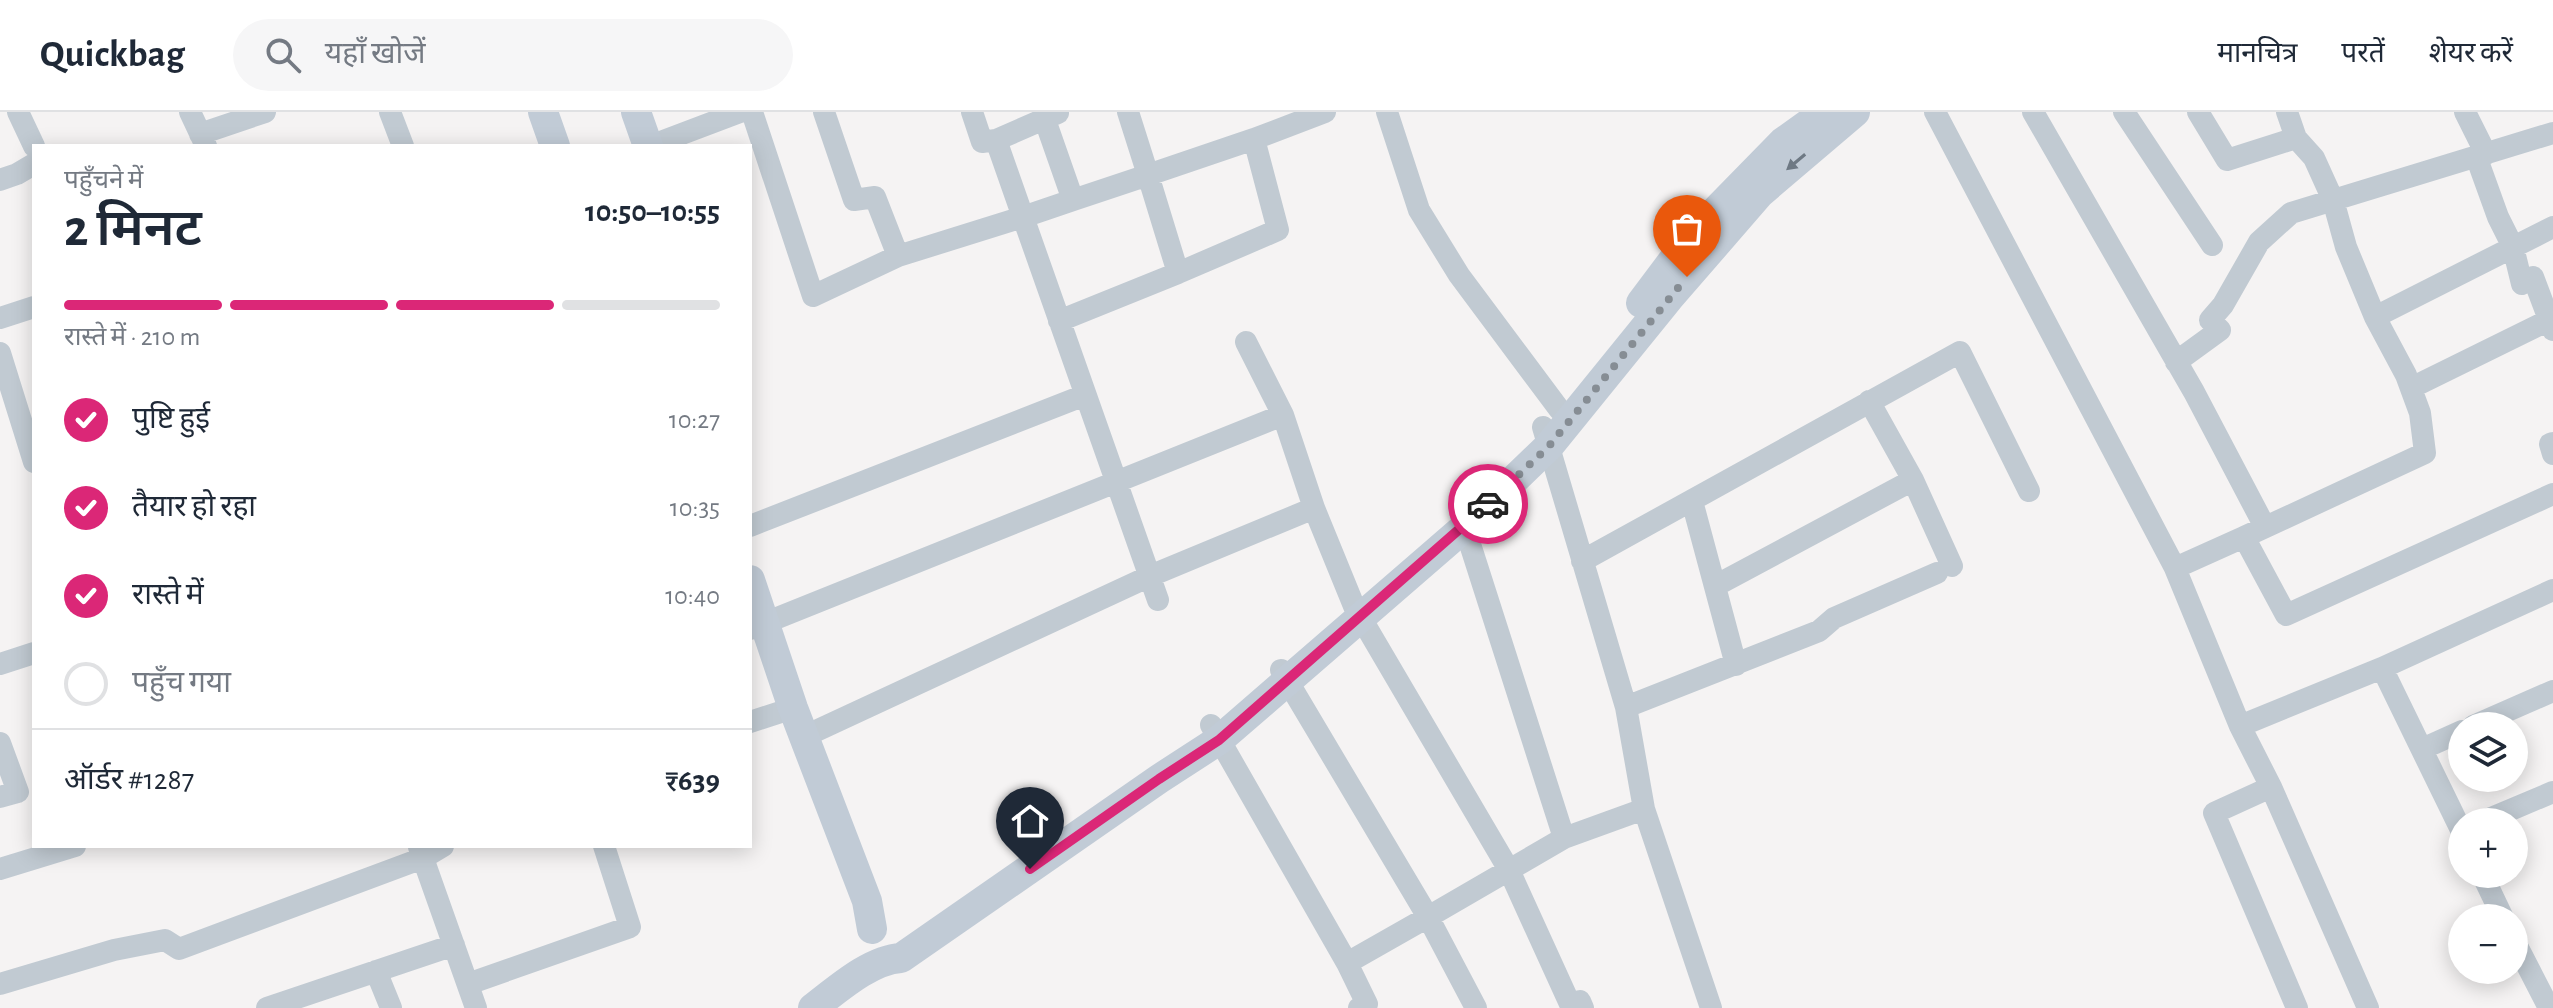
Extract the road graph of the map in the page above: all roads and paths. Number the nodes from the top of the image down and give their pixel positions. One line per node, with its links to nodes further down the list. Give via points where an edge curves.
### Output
1 (18, 112): 28 (street)
2 (190, 112): 26 (street)
3 (265, 112): 26 (street)
4 (390, 112): 29 (street)
5 (543, 112): 30 (street)
6 (636, 112): 31 (street)
7 (740, 112): 32 (street)
8 (752, 112): 43 (street, via 813,296)
9 (824, 112): 43 (street, via 854,200 875,197)
10 (972, 112): 27 (street, via 982,142)
11 (1128, 112): 35 (street)
12 (1387, 112): 57 (street, via 1419,210)
13 (1825, 112): 57 (street, via 1783,142 1692,235)
14 (1855, 112): 57 (street, one-way to 57, via 1760,193)
15 (1935, 112): 72 (street)
16 (2033, 112): 52 (street)
17 (2124, 112): 41 (street)
18 (2198, 112): 24 (street, via 2227,160)
19 (2287, 112): 24 (street)
20 (2465, 112): 33 (street)
21 (1314, 114): 25 (street)
22 (1051, 116): 27 (street); 37 (street)
23 (2553, 133): 33 (street)
24 (2296, 138): 38 (street, via 2314,158)
25 (1254, 139): 35 (street); 44 (street, via 1278,230)
26 (203, 140)
27 (996, 140): 39 (street)
28 (33, 144)
29 (402, 144)
30 (549, 144)
31 (648, 144)
32 (654, 144)
33 (2481, 155): 38 (street); 42 (street, via 2498,217)
34 (32, 165): 36 (street)
35 (1148, 175): 37 (street); 44 (street)
36 (0, 180)
37 (1073, 200): 39 (street)
38 (2333, 200): 46 (street); 52 (street, via 2291,213 2259,242 2210,320 2220,330)
39 (1023, 217): 43 (street); 48 (street)
40 (2553, 227): 42 (street)
41 (2212, 245)
42 (2513, 247): 46 (street); 49 (street, via 2522,284 2533,277)
43 (898, 256)
44 (1178, 273): 48 (street)
45 (32, 308): 47 (street)
46 (2375, 317): 53 (street)
47 (0, 318)
48 (1059, 321): 54 (street)
49 (2552, 323): 53 (street)
50 (1246, 342): 56 (street)
51 (0, 353): 60 (street)
52 (2176, 362): 69 (street)
53 (2411, 388): 69 (street, via 2425,453)
54 (1085, 395): 62 (street); 68 (street)
55 (1869, 401): 61 (street); 63 (street, via 1960,352); 65 (street)
56 (1283, 415): 62 (street); 66 (street)
57 (1550, 427): 67 (street); 71 (street)
58 (2553, 443): 59 (street)
59 (2553, 454)
60 (32, 456)
61 (1913, 480): 74 (street); 82 (street, via 1944,569)
62 (1117, 483): 73 (street); 79 (street)
63 (2029, 491)
64 (2553, 494): 70 (street, via 2286,615)
65 (1692, 501): 71 (street); 74 (street)
66 (1314, 508): 73 (street); 78 (street)
67 (1463, 521): 78 (street); 102 (street)
68 (752, 525)
69 (2265, 527): 70 (street)
70 (2244, 537): 72 (street)
71 (1582, 561): 86 (street)
72 (2175, 568): 90 (street)
73 (1150, 576): 76 (street); 92 (street)
74 (1715, 586): 82 (street)
75 (2553, 590): 83 (street)
76 (1158, 600)
77 (752, 604): 79 (street)
78 (1357, 611): 84 (street); 108 (street)
79 (754, 627): 87 (street)
80 (32, 654): 81 (street)
81 (0, 664)
82 (1736, 665): 86 (street)
83 (2382, 668): 90 (street); 95 (street)
84 (1285, 675): 91 (street); 109 (street)
85 (2553, 691): 88 (street)
86 (1626, 707): 101 (street)
87 (786, 710): 89 (street); 92 (street); 103 (street)
88 (2505, 712)
89 (752, 721)
90 (2240, 726): 96 (street)
91 (1215, 733): 111 (street, via 1159,779 901,958); 112 (street)
92 (803, 737): 103 (street)
93 (2448, 737): 95 (street)
94 (0, 743): 98 (street, via 18,792)
95 (2422, 749): 99 (street)
96 (2271, 787): 125 (street, via 2214,813); 126 (street)
97 (2553, 792): 100 (street)
98 (0, 797)
99 (2451, 808)
100 (2515, 808)
101 (1644, 809): 102 (street); 124 (street)
102 (1564, 838): 108 (street)
103 (836, 840): 111 (street, via 867,901 872,929)
104 (68, 848): 107 (street)
105 (605, 848): 116 (street, via 630,927)
106 (420, 852): 110 (street); 115 (street, via 179,949 165,940)
107 (0, 869)
108 (1509, 870): 109 (street); 123 (street, via 1570,1004 1580,1001)
109 (1428, 917): 112 (street); 122 (street)
110 (454, 945): 114 (street); 116 (street)
111 (887, 959): 120 (street)
112 (1347, 963): 121 (street, via 1367,1004)
113 (2528, 967): 127 (street)
114 (376, 971): 117 (street); 118 (street)
115 (0, 984)
116 (468, 984): 119 (street)
117 (267, 1008)
118 (391, 1008)
119 (476, 1008)
120 (813, 1008)
121 (1359, 1008)
122 (1476, 1008)
123 (1583, 1008)
124 (1711, 1008)
125 (2297, 1008)
126 (2368, 1008)
127 (2549, 1008)

